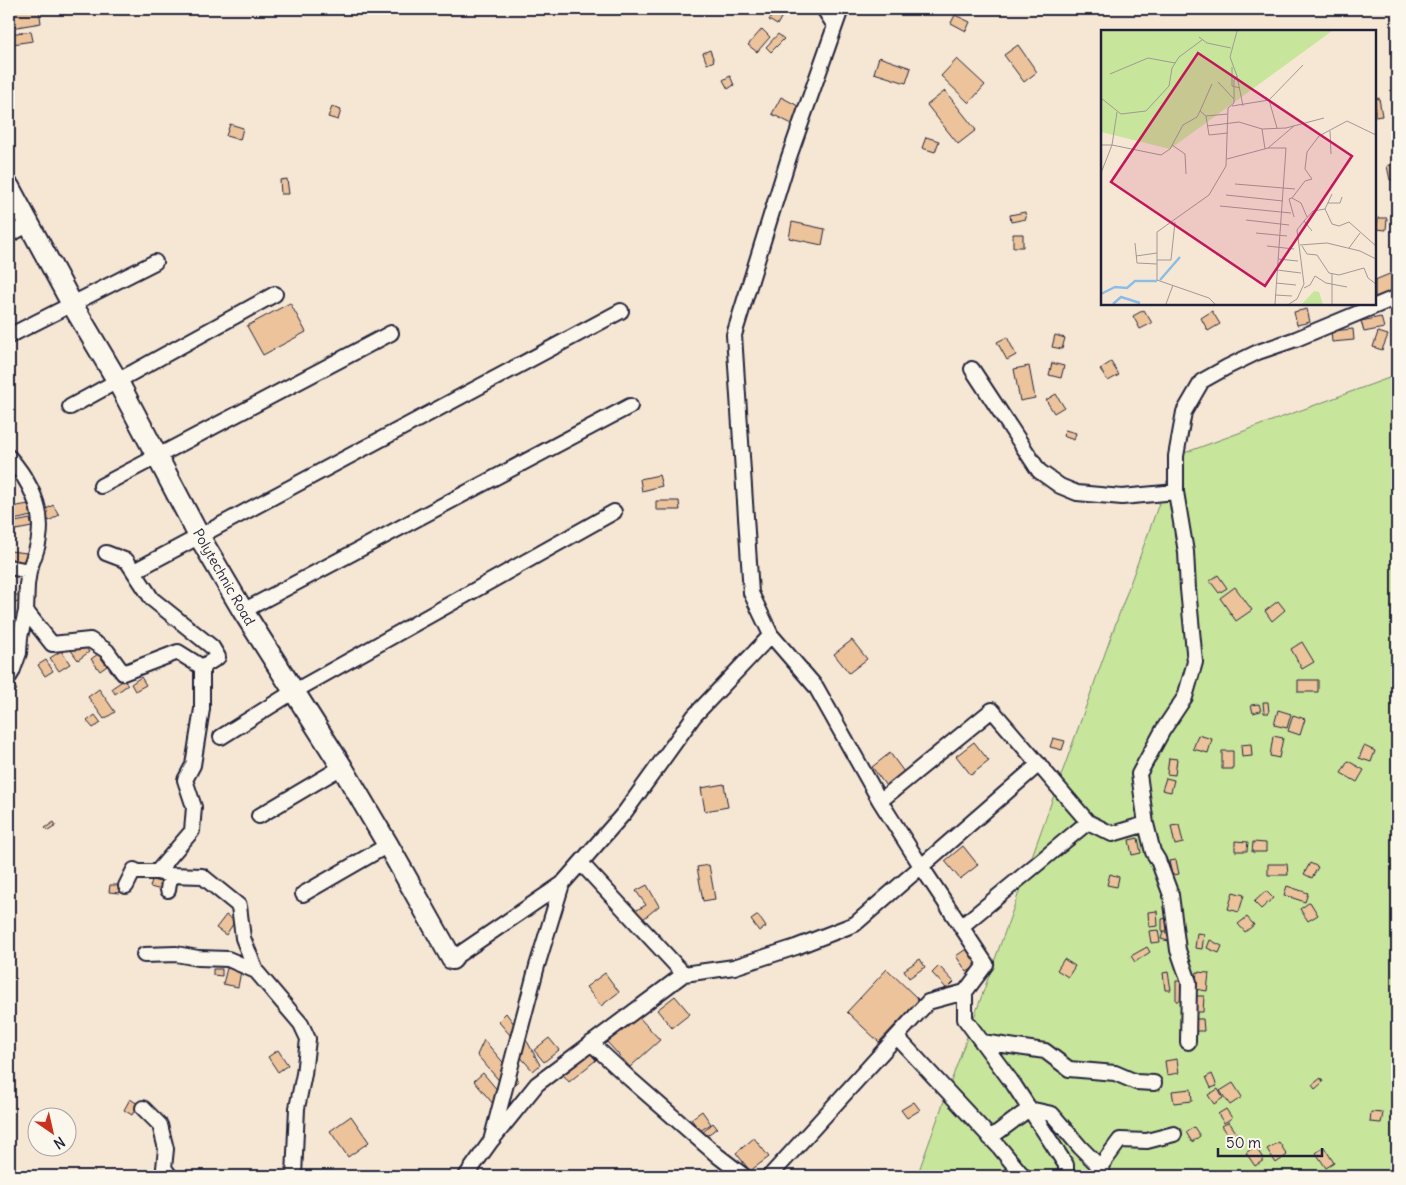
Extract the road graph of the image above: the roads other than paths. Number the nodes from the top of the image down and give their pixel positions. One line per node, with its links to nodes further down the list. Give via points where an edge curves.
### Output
1 (824, 9): 3 (street)
2 (841, 9): 3 (street)
3 (835, 26): 30 (street, via 789,157 734,335 751,593)
4 (9, 187): 5 (street, Polytechnic Road)
5 (29, 224): 6 (street); 10 (street, Polytechnic Road)
6 (9, 235)
7 (155, 262): 10 (street)
8 (275, 294): 15 (street)
9 (1397, 297): 21 (street, via 1258,352 1202,381 1184,412 1176,456)
10 (72, 304): 13 (street); 15 (street, Polytechnic Road)
11 (621, 312): 23 (street)
12 (391, 333): 18 (street)
13 (9, 336)
14 (972, 369): 21 (street, via 1039,472 1060,486 1077,493 1122,498)
15 (117, 380): 17 (street); 18 (street, Polytechnic Road)
16 (630, 406): 28 (street)
17 (70, 407)
18 (156, 456): 20 (street); 23 (street, Polytechnic Road)
19 (9, 457): 27 (street, via 31,488 40,516 40,538)
20 (101, 486)
21 (1176, 492): 40 (street, via 1186,552 1195,662 1185,697 1162,730 1139,774)
22 (614, 512): 33 (street)
23 (199, 536): 26 (street); 28 (street, Polytechnic Road)
24 (106, 553): 31 (street, via 127,561 152,599 212,647 218,658)
25 (9, 567): 27 (street)
26 (138, 568)
27 (29, 571): 29 (street)
28 (243, 610): 33 (street, Polytechnic Road)
29 (26, 611): 31 (street, via 52,644 90,640 107,652 123,672 178,652); 32 (street, via 19,652)
30 (771, 635): 37 (street, via 816,687); 42 (street, via 694,716 625,812)
31 (202, 667): 44 (street, via 201,718 193,765 186,780 194,807 192,831)
32 (9, 677)
33 (293, 692): 34 (street); 36 (street, Polytechnic Road)
34 (221, 737)
35 (1039, 764): 37 (street, via 992,710); 39 (street); 43 (street)
36 (342, 768): 38 (street); 41 (street, Polytechnic Road)
37 (880, 801): 43 (street)
38 (259, 816)
39 (1088, 822): 40 (street, via 1112,834); 49 (street)
40 (1146, 824): 57 (street, via 1153,852 1171,895 1178,950 1189,982)
41 (388, 845): 48 (street); 51 (street, Polytechnic Road)
42 (581, 863): 45 (street); 53 (street)
43 (921, 866): 49 (street); 53 (street, via 854,924 734,967)
44 (163, 873): 46 (street, via 134,870); 47 (street); 52 (street, via 202,876 239,906 243,938)
45 (562, 884): 51 (street); 64 (street)
46 (126, 886)
47 (168, 890)
48 (303, 894)
49 (962, 926): 54 (street, via 986,964)
50 (144, 955): 52 (street, via 176,954 228,959)
51 (452, 959)
52 (256, 971): 67 (street, via 301,1024 308,1039 298,1108)
53 (684, 974): 58 (street)
54 (965, 992): 55 (street, via 928,1002); 56 (street, via 966,1020)
55 (897, 1037): 63 (street); 70 (street)
56 (982, 1042): 59 (street, via 1045,1050 1069,1069 1115,1073 1136,1082); 61 (street)
57 (1188, 1042)
58 (591, 1043): 64 (street, via 537,1084); 69 (street)
59 (1154, 1083)
60 (143, 1108): 66 (street, via 160,1125 166,1149 164,1168)
61 (1029, 1109): 63 (street); 65 (street, via 1052,1114); 72 (street, via 1066,1165)
62 (1174, 1134): 65 (street, via 1147,1141 1120,1140)
63 (990, 1138): 71 (street)
64 (491, 1141): 68 (street)
65 (1102, 1172)
66 (170, 1176)
67 (294, 1176)
68 (466, 1176)
69 (744, 1176)
70 (770, 1176)
71 (1023, 1176)
72 (1066, 1176)

